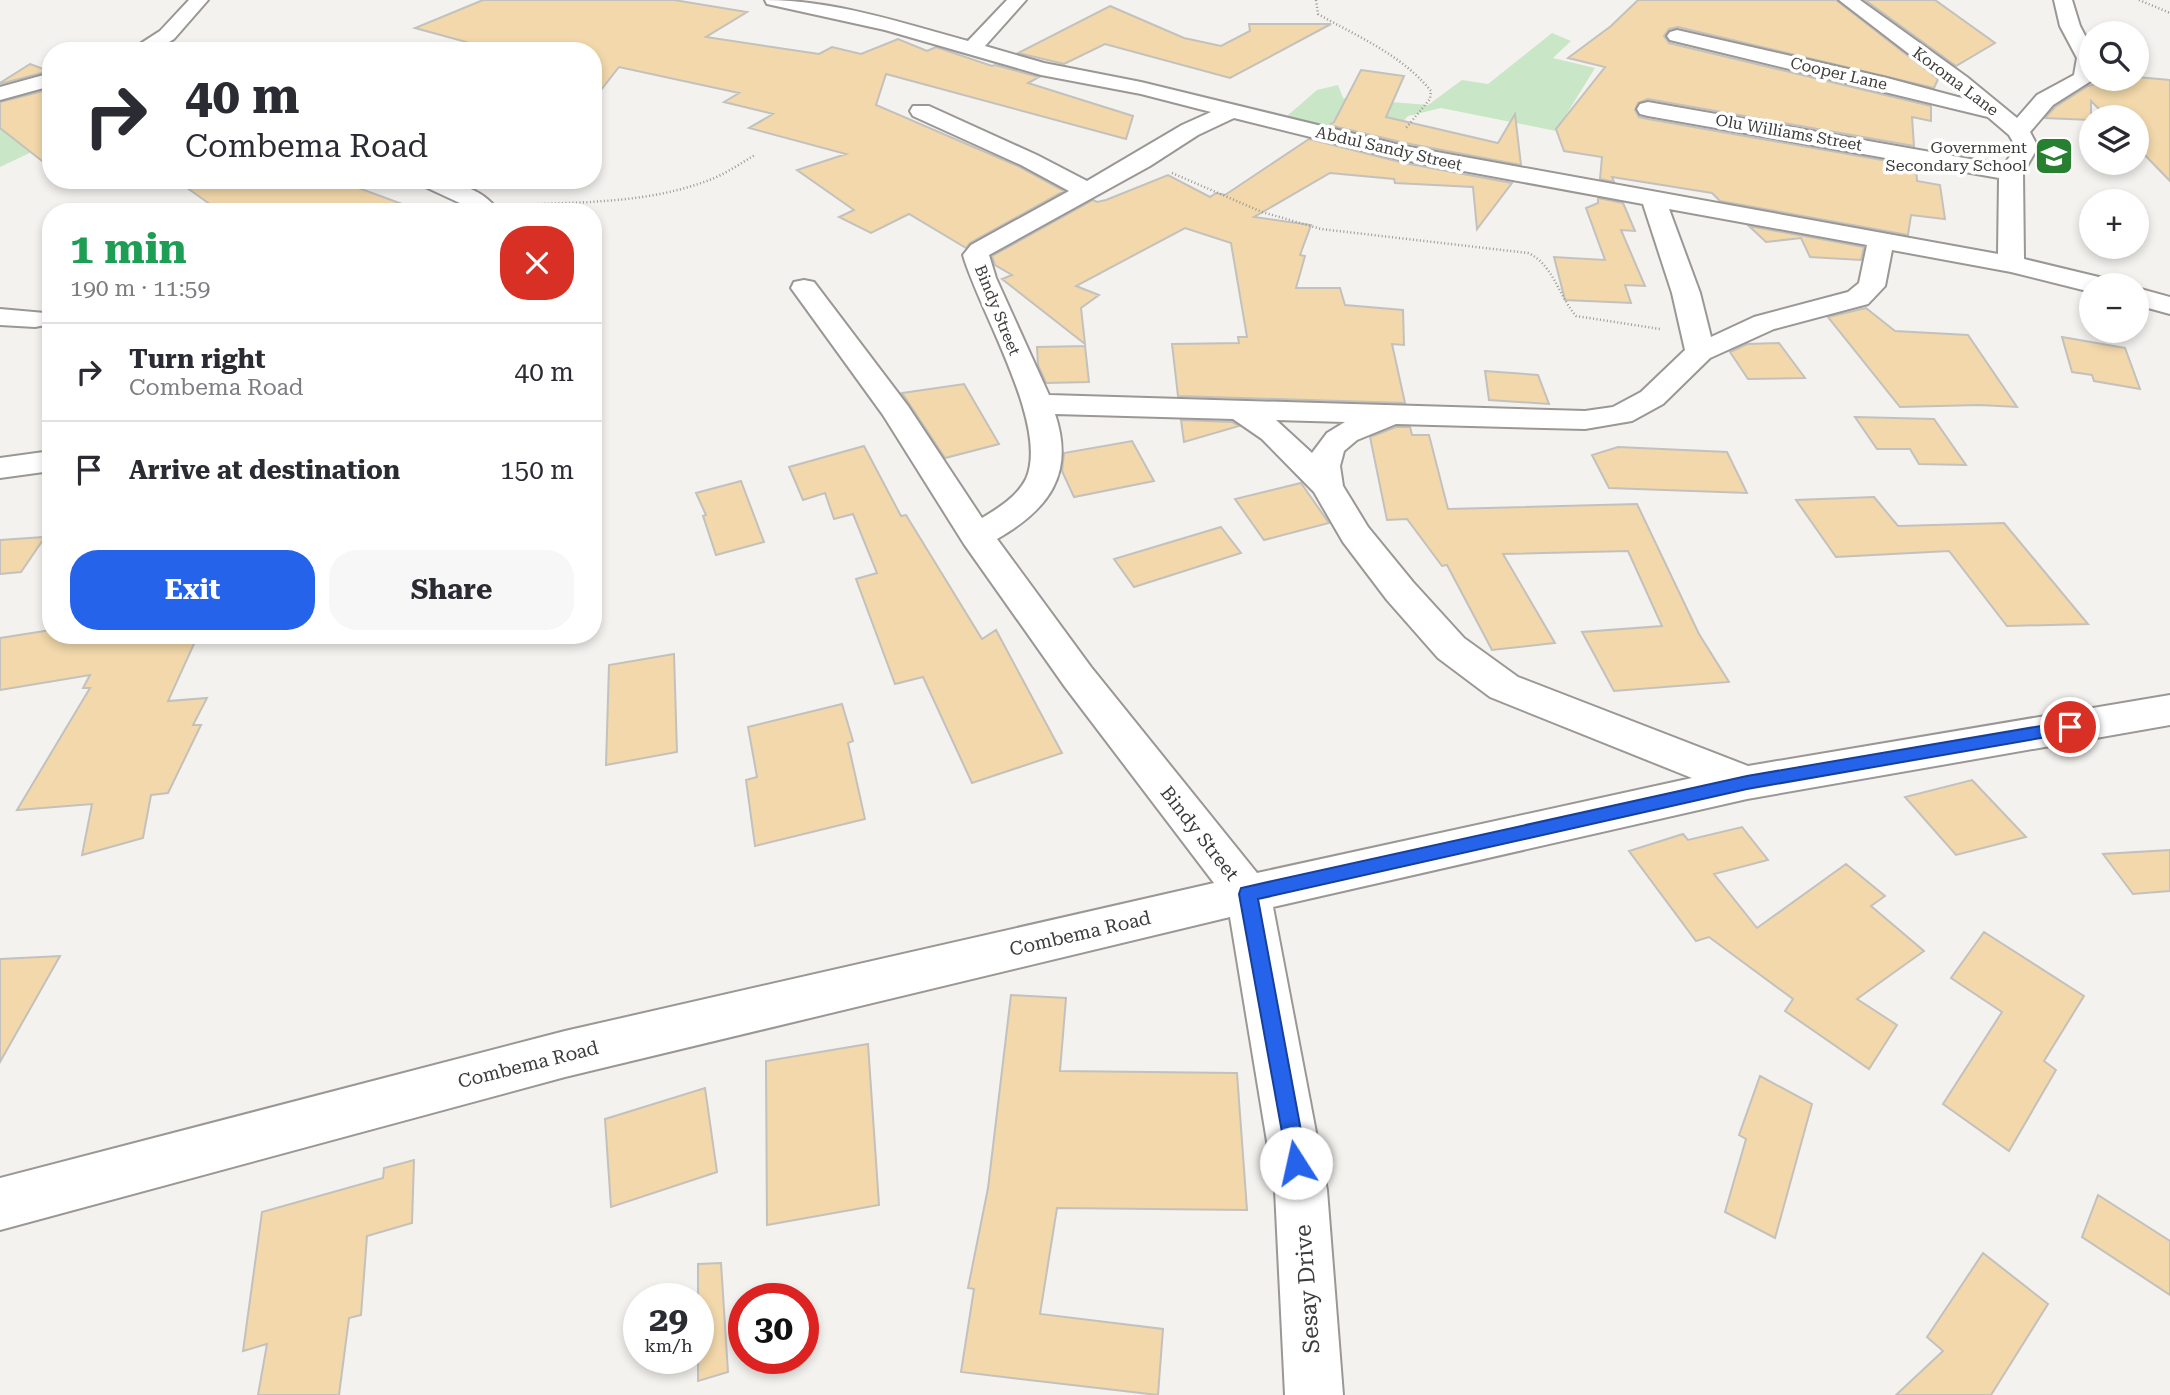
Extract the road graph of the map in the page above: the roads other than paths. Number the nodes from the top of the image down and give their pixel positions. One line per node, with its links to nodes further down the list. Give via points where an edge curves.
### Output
1 (199, 0): 7 (street)
2 (774, 0): 8 (street, Abdul Sandy Street, via 858,17)
3 (1017, 0): 8 (street)
4 (1848, 0): 14 (street, Koroma Lane)
5 (2063, 0): 15 (street, via 2087,58 2084,78 2045,100)
6 (1677, 36): 14 (street, Cooper Lane)
7 (155, 42)
8 (972, 49): 13 (street, Abdul Sandy Street)
9 (42, 82): 10 (street)
10 (0, 94)
11 (1648, 109): 16 (street, Olu Williams Street)
12 (921, 111): 18 (street)
13 (1231, 111): 18 (street, Bindy Street); 19 (street, Abdul Sandy Street, via 1385,148)
14 (2000, 115): 15 (street, Koroma Lane)
15 (2018, 131): 16 (street, Koroma Lane, via 2027,147)
16 (2011, 173): 22 (street, Koroma Lane)
17 (446, 189): 20 (street)
18 (1085, 190): 30 (street, Bindy Street, via 976,255)
19 (1653, 198): 21 (street, Abdul Sandy Street); 29 (street)
20 (473, 203)
21 (1881, 241): 22 (street, Abdul Sandy Street); 29 (street, via 1872,286 1858,298)
22 (2011, 264): 23 (street, Abdul Sandy Street)
23 (2079, 281)
24 (804, 288): 36 (street, Bindy Street, via 897,412)
25 (2149, 300): 26 (street)
26 (2170, 306)
27 (0, 317): 28 (street)
28 (35, 319)
29 (1698, 343): 32 (street, via 1652,398 1621,415 1585,420)
30 (1037, 404): 31 (street); 36 (street, Bindy Street, via 1048,459 1043,477 1012,517)
31 (1240, 411): 32 (street); 35 (street, via 1273,432)
32 (1396, 416): 35 (street, via 1356,427 1334,443 1324,463)
33 (42, 462): 34 (street)
34 (0, 468)
35 (1328, 486): 38 (street, via 1355,534 1400,591 1451,648 1504,687)
36 (976, 537): 39 (street, Bindy Street, via 1078,677)
37 (2170, 710): 38 (street, Combema Road)
38 (1747, 783): 39 (street, Combema Road)
39 (1248, 894): 40 (street, Combema Road, via 565,1054); 41 (street, Sesay Drive, via 1301,1190)
40 (0, 1204)
41 (1314, 1395)

